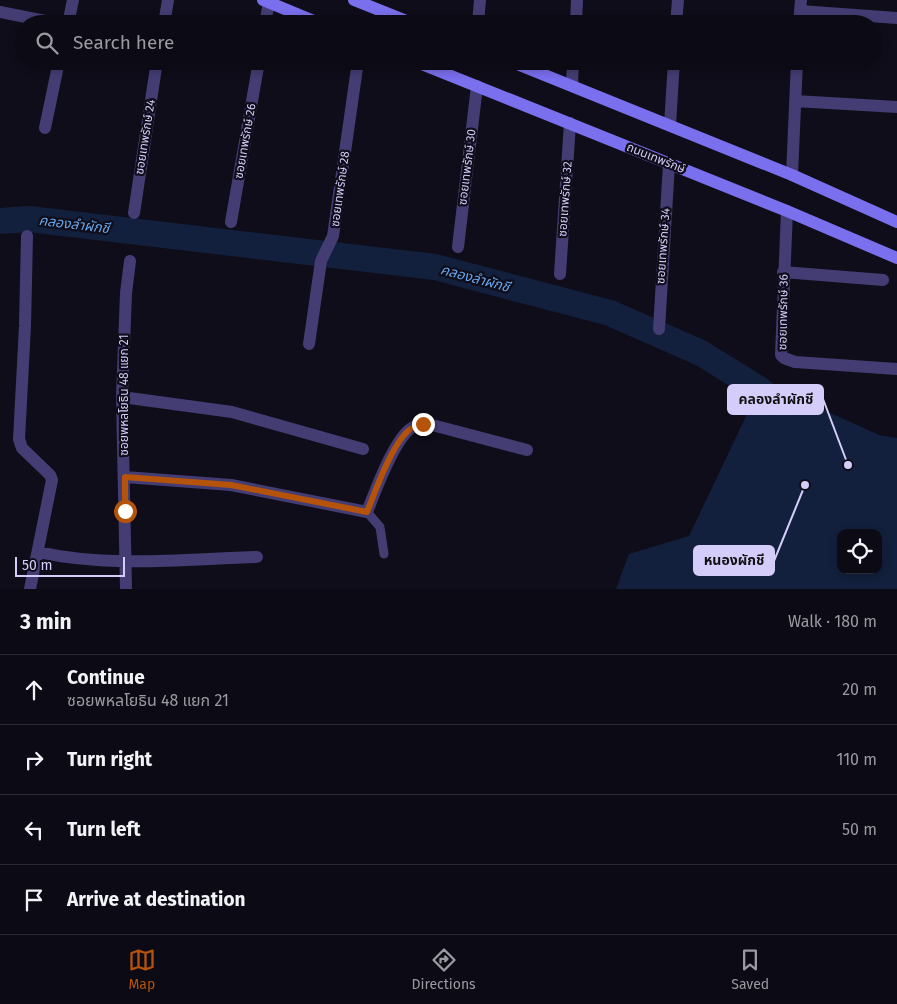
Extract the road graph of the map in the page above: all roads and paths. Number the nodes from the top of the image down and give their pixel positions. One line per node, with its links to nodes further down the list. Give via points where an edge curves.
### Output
1 (73, 0): 11 (street)
2 (168, 0): 12 (street)
3 (480, 0): 16 (street)
4 (577, 0): 17 (street)
5 (678, 0): 18 (street)
6 (266, 1): 13 (street); 14 (main road)
7 (358, 1): 15 (main road)
8 (800, 5): 19 (street)
9 (0, 12): 10 (street)
10 (15, 15)
11 (70, 15)
12 (166, 15)
13 (265, 15)
14 (299, 15)
15 (392, 15)
16 (479, 15)
17 (576, 15)
18 (677, 15)
19 (875, 15)
20 (882, 16): 21 (street)
21 (897, 18)
22 (58, 70): 37 (street)
23 (156, 70): 41 (street, ซอยเทพรักษ์ 24)
24 (257, 70): 42 (street, ซอยเทพรักษ์ 26)
25 (357, 70): 52 (street, ซอยเทพรักษ์ 28, via 333,236 321,261)
26 (437, 70): 31 (main road, ถนนเทพรักษ์)
27 (532, 70): 32 (main road)
28 (573, 70): 32 (street)
29 (673, 70): 36 (street)
30 (797, 70): 33 (street)
31 (477, 86): 35 (main road, ถนนเทพรักษ์); 45 (street, ซอยเทพรักษ์ 30)
32 (572, 86): 36 (main road)
33 (795, 101): 34 (street); 39 (street)
34 (897, 107)
35 (570, 123): 38 (main road, ถนนเทพรักษ์); 49 (street, ซอยเทพรักษ์ 32)
36 (670, 125): 39 (main road)
37 (45, 128)
38 (670, 164): 40 (main road, ถนนเทพรักษ์); 51 (street, ซอยเทพรักษ์ 34)
39 (792, 175): 43 (main road)
40 (787, 211): 46 (main road, ถนนเทพรักษ์); 48 (street, ซอยเทพรักษ์ 36)
41 (134, 213)
42 (231, 222)
43 (897, 222)
44 (27, 236): 59 (street, via 18,439 22,448 52,480)
45 (458, 248)
46 (897, 258)
47 (130, 261): 54 (street, ซอยพหลโยธิน 48 แยก 21)
48 (783, 272): 50 (street); 53 (street, ซอยเทพรักษ์ 36, via 780,350 784,358 795,362)
49 (560, 274)
50 (883, 280)
51 (659, 329)
52 (308, 344)
53 (897, 369)
54 (122, 397): 55 (street, via 232,412); 57 (street, ซอยพหลโยธิน 48 แยก 21)
55 (363, 449)
56 (528, 450): 58 (street, via 436,426 423,424 412,428 403,436 387,465)
57 (125, 477): 58 (street, via 231,485); 62 (street, ซอยพหลโยธิน 48 แยก 21)
58 (367, 512): 60 (lane, via 380,527)
59 (38, 552): 62 (street); 63 (street)
60 (384, 554)
61 (257, 557): 62 (street)
62 (125, 561): 64 (street, ซอยพหลโยธิน 48 แยก 21)
63 (30, 589)
64 (126, 589)

